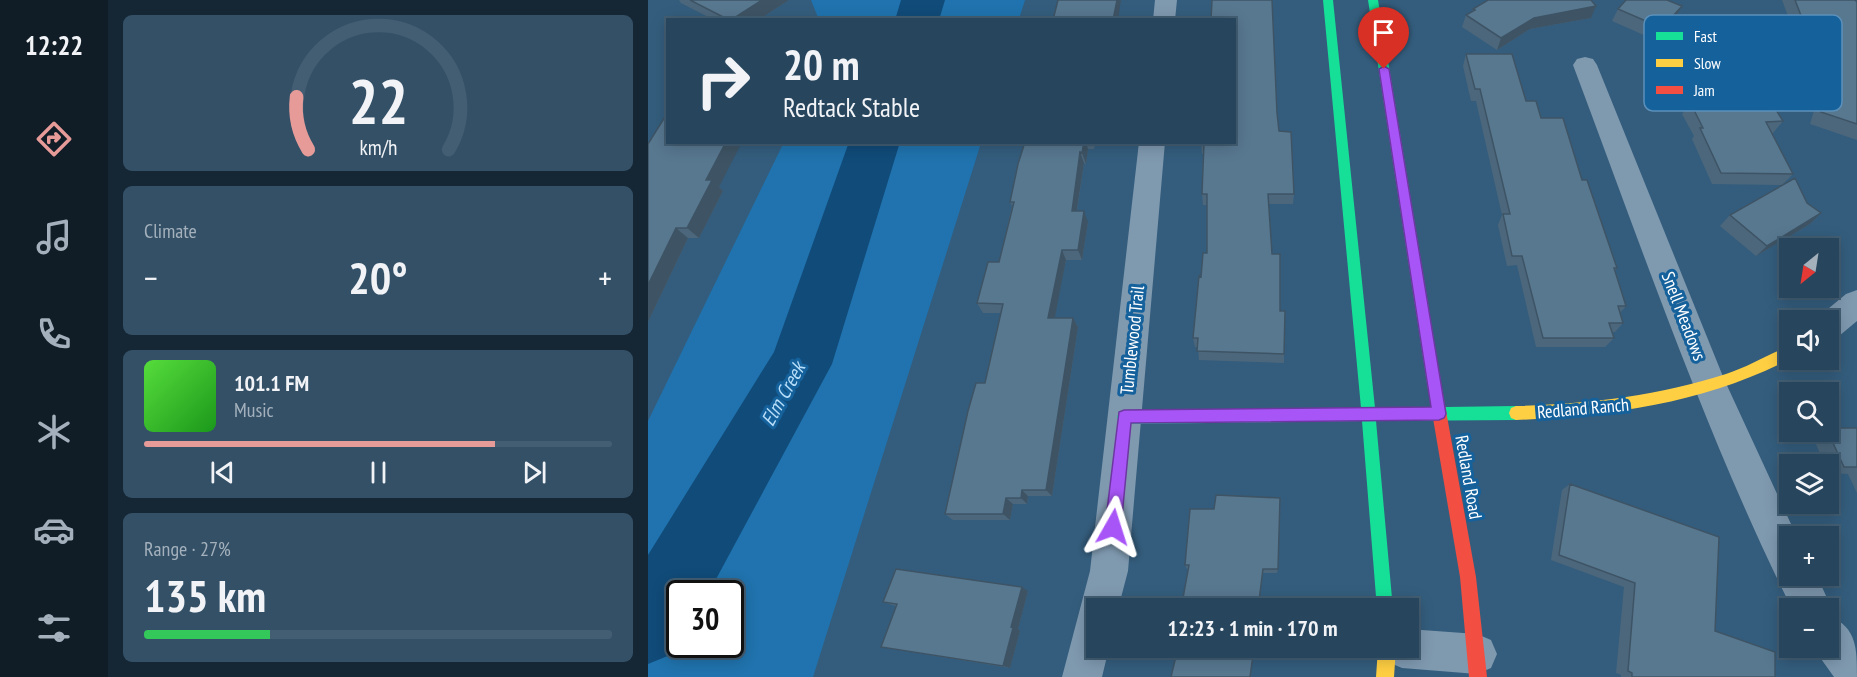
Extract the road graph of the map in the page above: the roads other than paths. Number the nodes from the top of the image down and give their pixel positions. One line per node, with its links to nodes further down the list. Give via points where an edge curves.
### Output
1 (1166, 0): 4 (street)
2 (1328, 0): 12 (main road)
3 (1373, 0): 11 (main road, Redland Road)
4 (1164, 18)
5 (1585, 65): 10 (street, Snell Meadows)
6 (1152, 144): 13 (street, Tumblewood Trail)
7 (1857, 303): 8 (street)
8 (1839, 318)
9 (1779, 358): 10 (main road, Redland Ranch)
10 (1711, 385): 11 (main road, Redland Ranch, via 1659,399 1591,409); 14 (street, Snell Meadows)
11 (1439, 414): 12 (main road, Redland Ranch); 21 (main road, Redland Road, via 1460,528)
12 (1368, 415): 13 (main road, Redland Ranch); 16 (main road)
13 (1124, 417): 15 (street, Tumblewood Trail, via 1109,571)
14 (1779, 540)
15 (1102, 598)
16 (1384, 598)
17 (1839, 650): 22 (street)
18 (1419, 652): 21 (street)
19 (1087, 658): 23 (street)
20 (1386, 658): 24 (main road)
21 (1477, 665)
22 (1857, 675)
23 (1083, 677)
24 (1385, 677)

